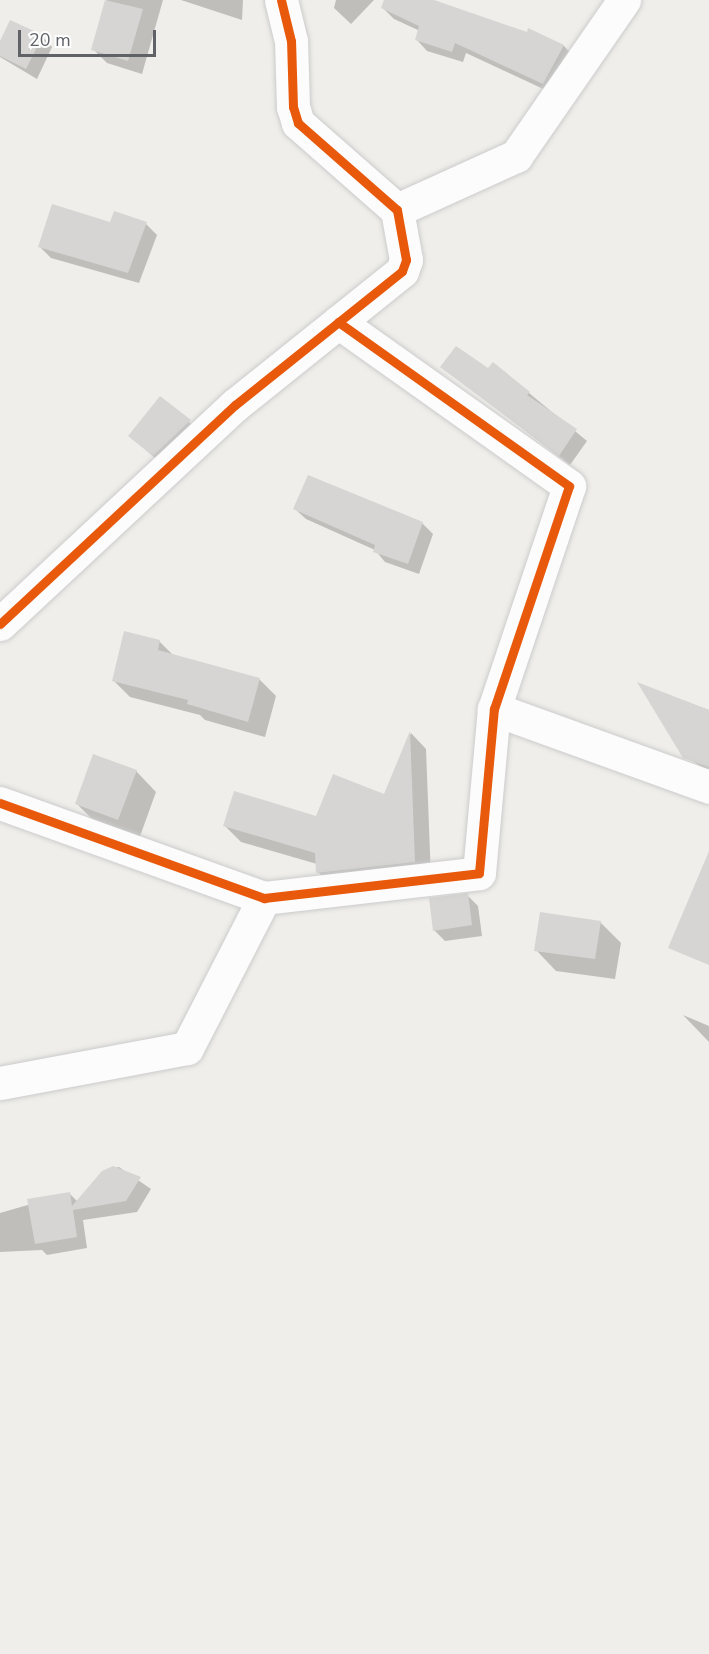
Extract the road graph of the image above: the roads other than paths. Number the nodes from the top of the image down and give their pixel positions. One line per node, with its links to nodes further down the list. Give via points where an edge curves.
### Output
1 (281, 0): 3 (street, via 291,41 293,107 298,123)
2 (624, 0): 3 (street, via 516,156)
3 (397, 210): 4 (street, via 406,260 402,271)
4 (338, 322): 5 (street, via 235,405); 6 (street, via 569,486)
5 (0, 624)
6 (494, 709): 7 (street); 9 (street, via 478,873)
7 (709, 787)
8 (0, 803): 9 (street)
9 (264, 898): 10 (street, via 186,1048)
10 (0, 1083)

